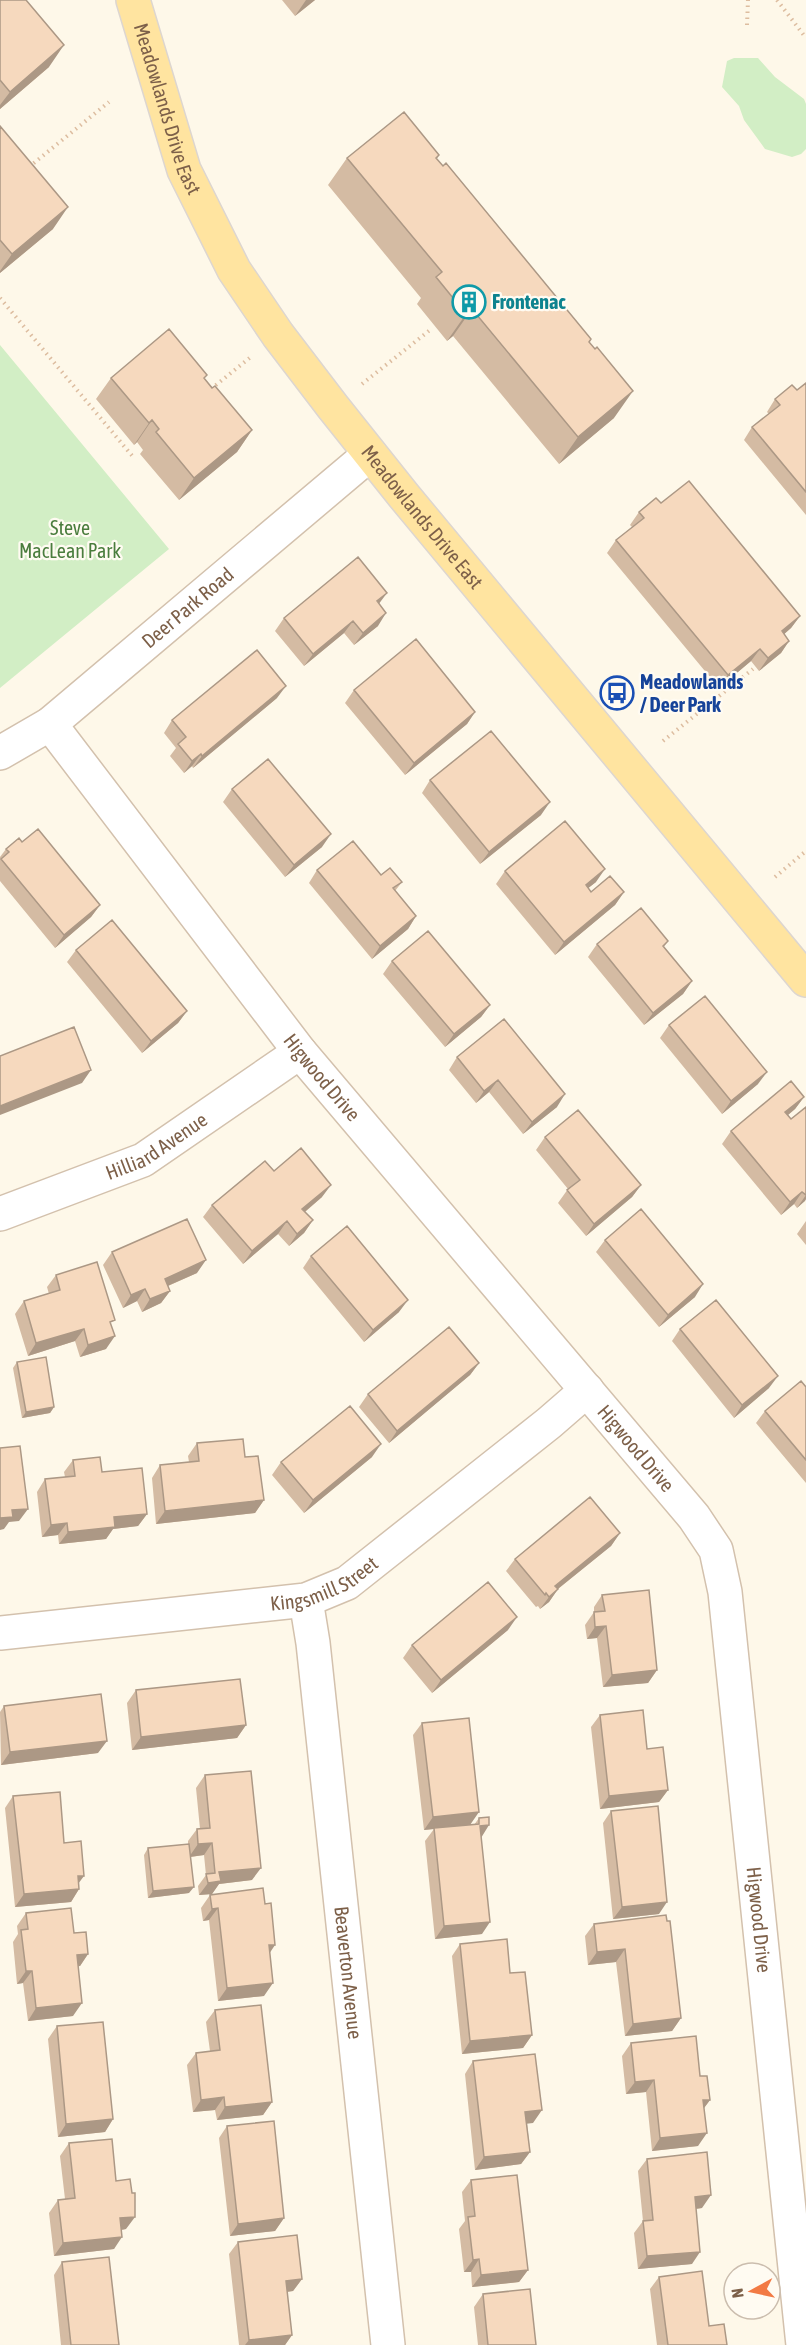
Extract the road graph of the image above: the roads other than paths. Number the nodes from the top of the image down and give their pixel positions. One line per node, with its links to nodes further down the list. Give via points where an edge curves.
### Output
1 (133, 0): 2 (main road, Meadowlands Drive East, via 184,170 229,260 278,335)
2 (370, 454): 3 (street, Deer Park Road); 5 (main road, Meadowlands Drive East)
3 (50, 724): 4 (street, Deer Park Road); 6 (street, Higwood Drive)
4 (0, 753)
5 (806, 980)
6 (300, 1052): 7 (street, Hilliard Avenue, via 143,1160); 8 (street, Higwood Drive)
7 (0, 1214)
8 (587, 1390): 9 (street, Kingsmill Street, via 347,1583); 12 (street, Higwood Drive, via 694,1517 716,1550 725,1592)
9 (306, 1600): 10 (street, Kingsmill Street); 11 (street, Beaverton Avenue)
10 (0, 1633)
11 (388, 2345)
12 (803, 2345)

